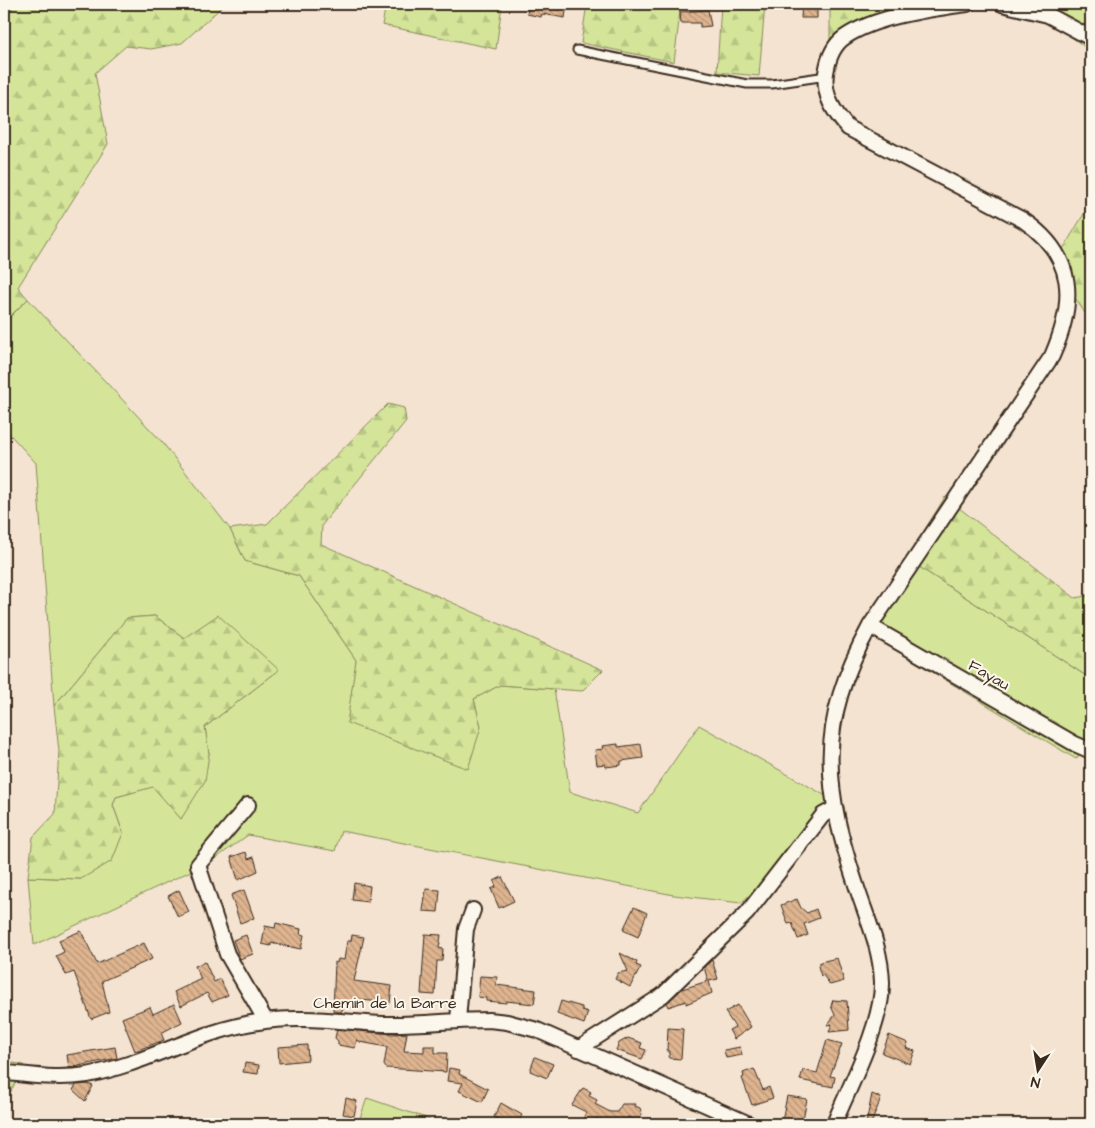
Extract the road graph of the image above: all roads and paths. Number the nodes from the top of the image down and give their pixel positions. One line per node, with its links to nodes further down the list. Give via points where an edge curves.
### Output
1 (967, 4): 5 (street, via 899,16 856,31 833,50)
2 (1002, 4): 3 (street, via 1048,15)
3 (1091, 38)
4 (577, 50): 5 (lane, via 747,84)
5 (826, 78): 6 (street, via 828,99 848,128 1039,231 1061,260 1067,279 1066,318 1052,356)
6 (870, 626): 7 (street, Fayau); 9 (street, via 848,670 833,726 830,769)
7 (1091, 751)
8 (248, 805): 12 (street, via 198,865 227,954)
9 (834, 808): 13 (street, via 823,815 747,913 663,994); 16 (street, via 874,934 882,982 878,1012)
10 (473, 910): 11 (street, via 466,929)
11 (458, 1020): 12 (street, Chemin de la Barre, via 384,1024 339,1020); 13 (street, Chemin de la Barre, via 507,1022 537,1030)
12 (266, 1021): 14 (street, Chemin de la Barre, via 211,1033 133,1063 87,1075)
13 (578, 1049): 15 (street, Chemin de la Barre)
14 (8, 1073)
15 (749, 1124)
16 (834, 1124)

